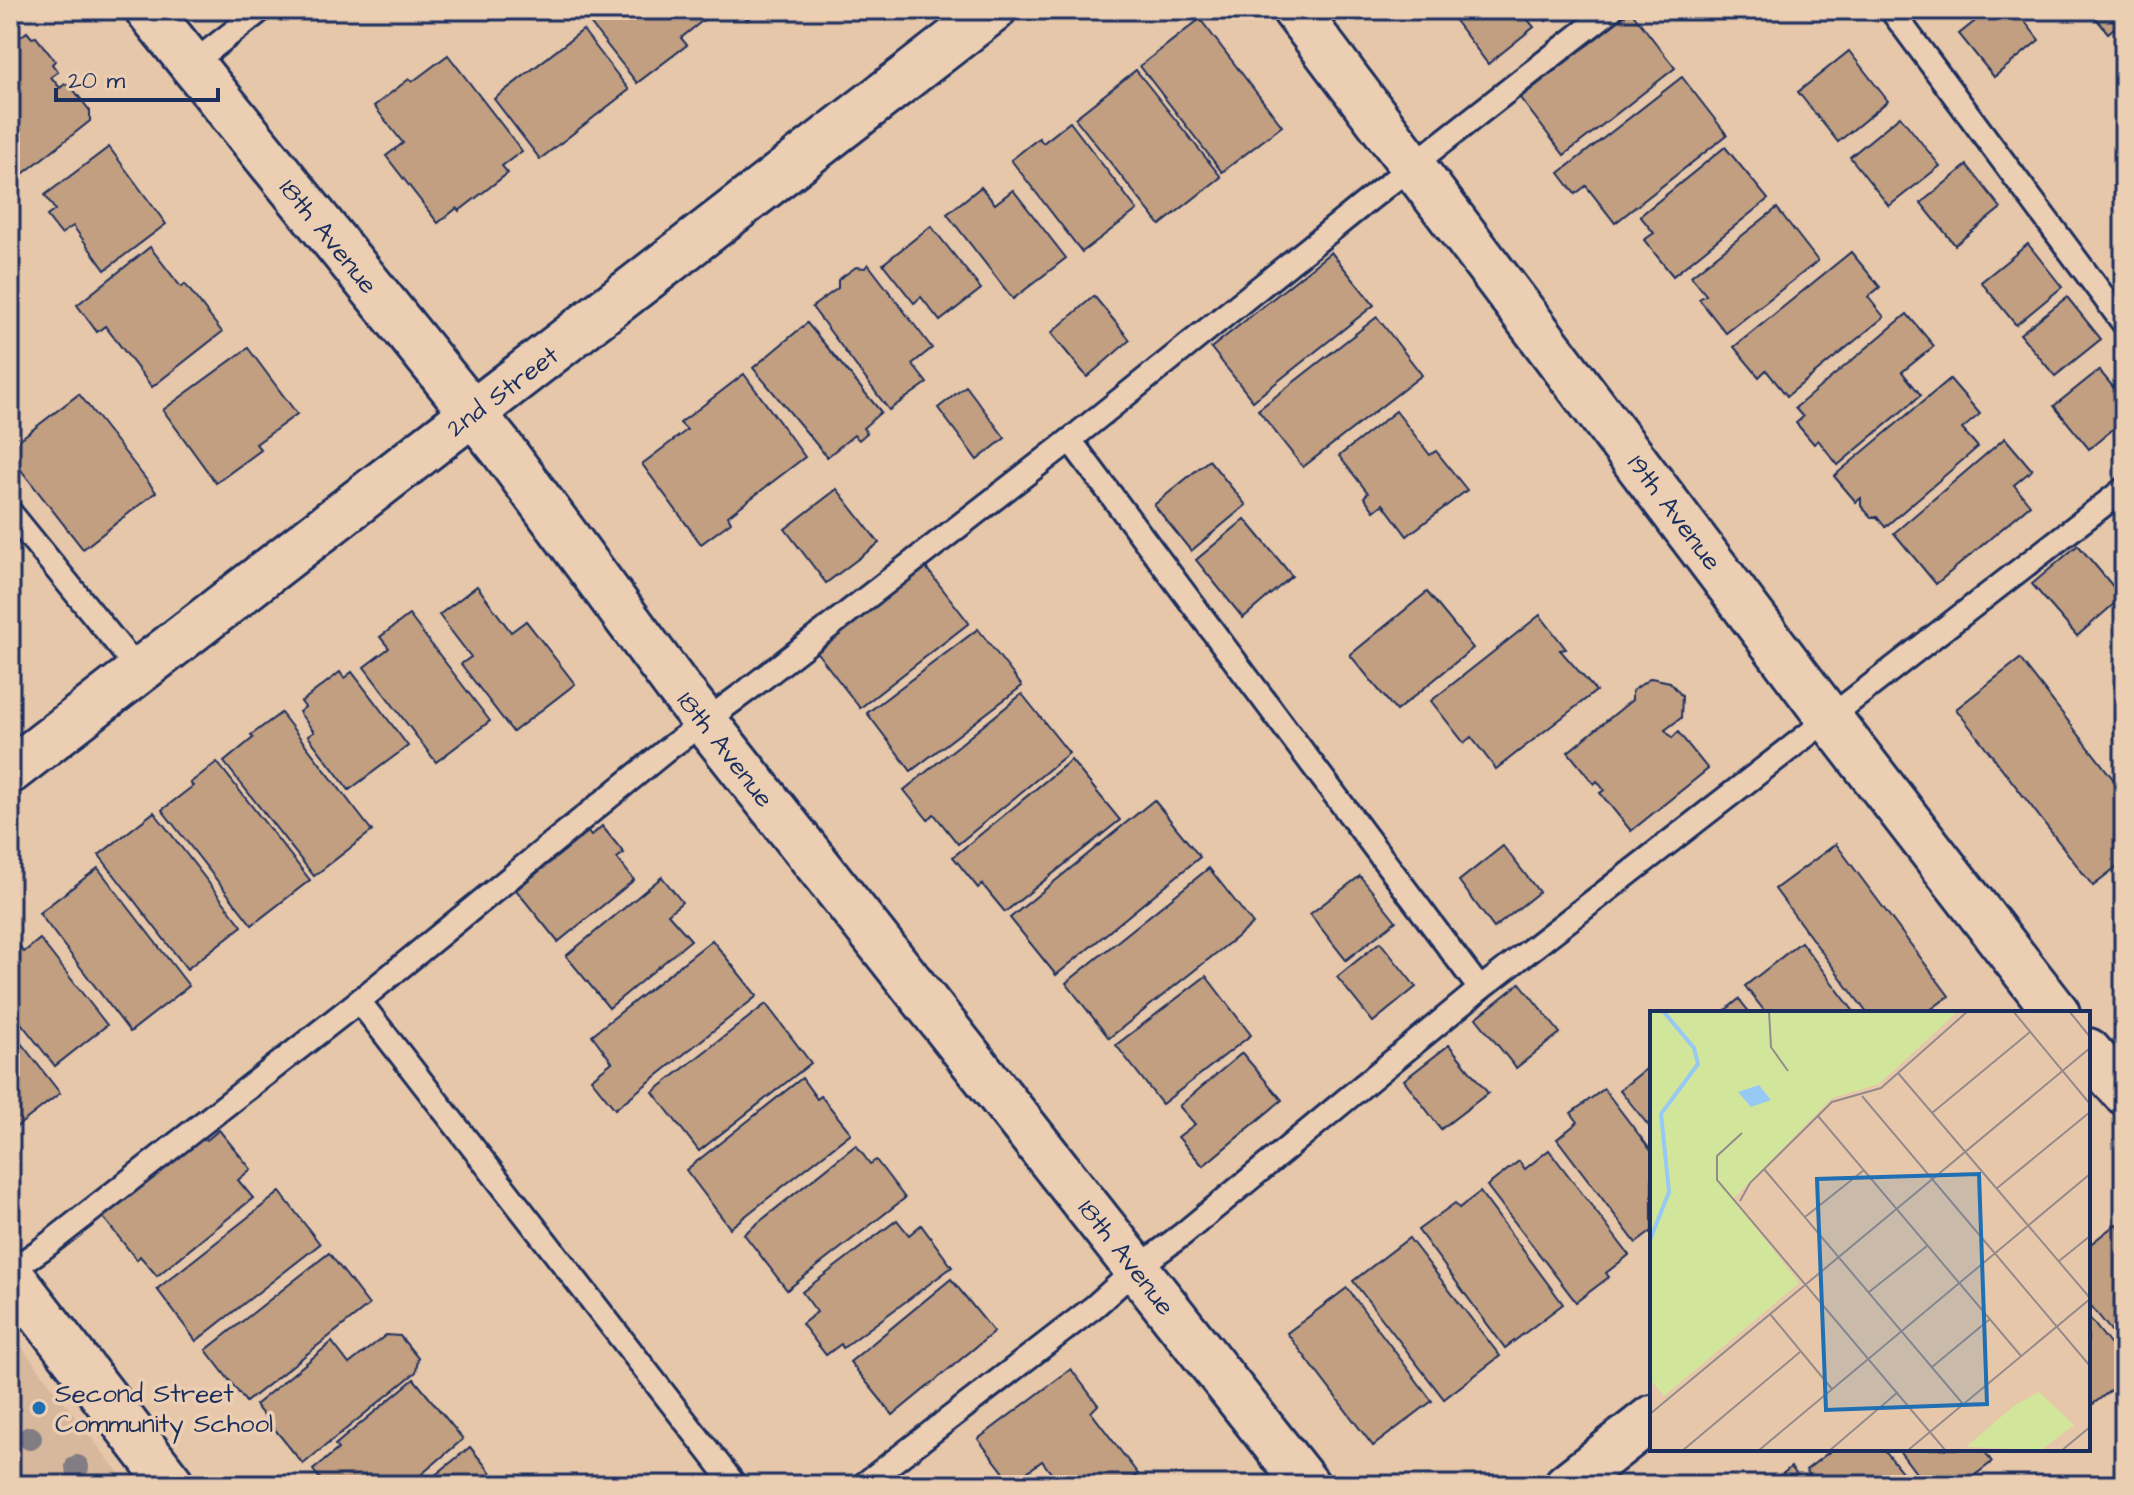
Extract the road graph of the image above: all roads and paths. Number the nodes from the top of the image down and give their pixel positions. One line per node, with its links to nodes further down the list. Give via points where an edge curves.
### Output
1 (148, 10): 7 (street, 18th Avenue)
2 (261, 10): 7 (lane)
3 (993, 10): 10 (street, 2nd Street)
4 (1295, 10): 8 (street, 19th Avenue)
5 (1611, 10): 8 (lane)
6 (1891, 10): 9 (lane)
7 (191, 65): 10 (street, 18th Avenue)
8 (1412, 166): 11 (lane); 15 (street, 19th Avenue)
9 (2124, 324)
10 (472, 414): 14 (street, 2nd Street); 16 (street, 18th Avenue)
11 (1070, 440): 16 (lane); 18 (lane)
12 (2124, 489): 15 (lane)
13 (10, 512): 14 (lane)
14 (140, 672): 17 (street, 2nd Street)
15 (1829, 718): 18 (lane); 20 (street, 19th Avenue)
16 (704, 720): 19 (lane); 21 (street, 18th Avenue)
17 (10, 771)
18 (1480, 989): 21 (lane)
19 (359, 1001): 22 (lane); 25 (lane)
20 (2055, 1011)
21 (1136, 1269): 26 (lane); 27 (street, 18th Avenue)
22 (10, 1273): 24 (street)
23 (1650, 1420): 28 (street)
24 (172, 1485)
25 (735, 1485)
26 (863, 1485)
27 (1307, 1485)
28 (1567, 1485)

